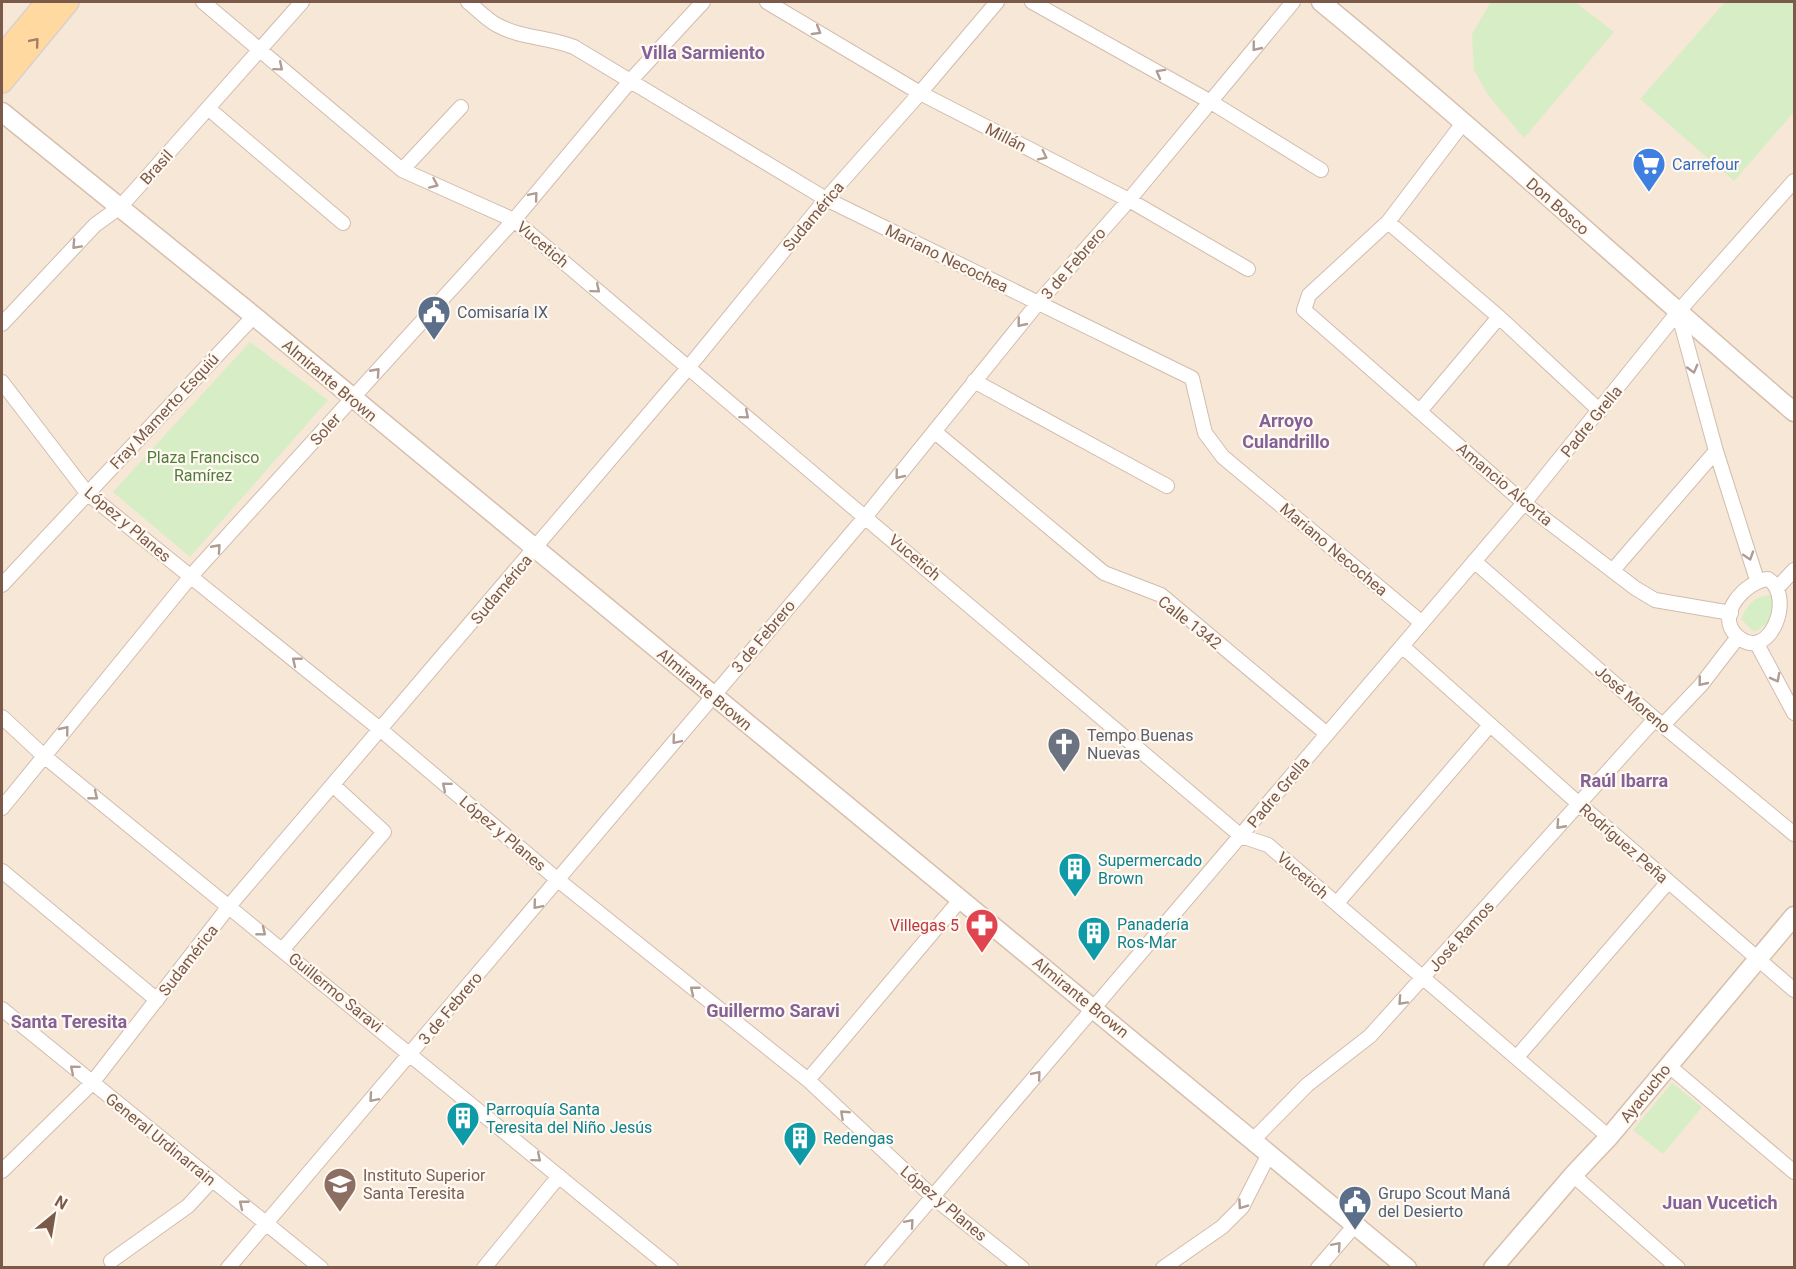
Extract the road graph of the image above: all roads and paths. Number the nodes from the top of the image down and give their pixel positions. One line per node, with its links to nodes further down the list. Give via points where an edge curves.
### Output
1 (47, 2): 13 (main road)
2 (68, 2): 15 (main road, one-way to 2)
3 (203, 2): 12 (street, Vucetich)
4 (302, 2): 12 (street, Brasil)
5 (468, 2): 14 (street, Mariano Necochea, via 497,25 564,43)
6 (703, 2): 14 (street, Soler)
7 (767, 2): 16 (street, Millán, one-way to 16)
8 (997, 2): 16 (street, Sudamérica)
9 (1032, 2): 17 (street, one-way to 9)
10 (1293, 2): 17 (street, 3 de Febrero, one-way to 17)
11 (1321, 2): 21 (main road, Don Bosco)
12 (259, 50): 19 (street, Brasil); 22 (street, Vucetich, one-way to 22)
13 (2, 56)
14 (631, 80): 25 (street, Mariano Necochea); 28 (street, Soler, one-way to 14)
15 (2, 82)
16 (920, 93): 25 (street, Sudamérica); 26 (street, Millán, one-way to 26)
17 (1211, 102): 23 (street); 26 (street, 3 de Febrero)
18 (460, 107): 22 (street)
19 (209, 109): 27 (street, Brasil); 30 (street)
20 (2, 112): 27 (main road, Almirante Brown)
21 (1463, 123): 29 (street); 33 (main road, Don Bosco)
22 (402, 170): 28 (street, Vucetich, one-way to 28)
23 (1321, 170)
24 (1794, 180): 33 (street, Padre Grella)
25 (826, 199): 32 (street, Mariano Necochea); 37 (street, Sudamérica)
26 (1129, 200): 31 (street, Millán); 32 (street, 3 de Febrero)
27 (120, 207): 34 (main road, Almirante Brown); 36 (street, Brasil, one-way to 36, via 95,225)
28 (514, 220): 37 (street, Vucetich, one-way to 37); 40 (street, Soler, one-way to 28)
29 (1388, 222): 35 (street); 41 (street, Amancio Alcorta, via 1310,295 1304,310)
30 (343, 223)
31 (1248, 269)
32 (1038, 303): 38 (street, 3 de Febrero, one-way to 38); 60 (street, Mariano Necochea, via 1192,378 1205,434 1223,457)
33 (1678, 312): 42 (street, Padre Grella); 43 (main road, Don Bosco); 45 (street, one-way to 45)
34 (254, 316): 40 (main road, Almirante Brown); 47 (street, Fray Mamerto Esquiú)
35 (1499, 317): 41 (street); 42 (street)
36 (2, 324)
37 (688, 368): 49 (street, Vucetich, one-way to 49); 50 (street, Sudamérica)
38 (974, 381): 44 (street, 3 de Febrero); 46 (street)
39 (2, 382): 47 (street, López y Planes)
40 (352, 399): 50 (main road, Almirante Brown); 54 (street, Soler, one-way to 40)
41 (1420, 411): 48 (street, Amancio Alcorta)
42 (1600, 411): 48 (street, Padre Grella)
43 (1794, 412)
44 (934, 432): 49 (street, 3 de Febrero, one-way to 49); 70 (street, Calle 1342, via 1104,573 1161,595)
45 (1716, 452): 52 (street); 55 (street, one-way to 55)
46 (1167, 486)
47 (87, 493): 54 (street, López y Planes); 56 (street, Fray Mamerto Esquiú)
48 (1524, 503): 51 (street, Padre Grella); 52 (street, Amancio Alcorta)
49 (866, 516): 64 (street, 3 de Febrero); 76 (street, Vucetich)
50 (535, 548): 64 (main road, Almirante Brown); 69 (street, Sudamérica)
51 (1474, 561): 60 (street, Padre Grella); 67 (street, José Moreno)
52 (1614, 569): 59 (street, Amancio Alcorta, via 1655,600)
53 (1794, 570): 57 (street)
54 (191, 576): 69 (street, López y Planes, one-way to 54); 71 (street, Soler, one-way to 54)
55 (1757, 580): 57 (street, via 1768,579); 59 (street, via 1740,595)
56 (2, 585)
57 (1780, 585): 58 (street)
58 (1792, 605): 62 (street, via 1782,626)
59 (1731, 613): 61 (street, via 1730,623)
60 (1422, 623): 63 (street, Padre Grella)
61 (1738, 637): 62 (street); 67 (street, José Ramos, one-way to 67, via 1701,685)
62 (1757, 644): 65 (street, one-way to 65)
63 (1402, 646): 68 (street, Rodríguez Peña); 70 (street, Padre Grella)
64 (714, 695): 78 (street, 3 de Febrero, one-way to 78); 80 (main road, Almirante Brown)
65 (1794, 713)
66 (2, 717): 71 (street, Guillermo Saravi)
67 (1659, 722): 73 (street, José Ramos); 75 (street, José Moreno)
68 (1490, 725): 73 (street, Rodríguez Peña); 81 (street)
69 (381, 730): 72 (street, Sudamérica); 78 (street, López y Planes, one-way to 69)
70 (1327, 734): 76 (street, Padre Grella)
71 (44, 756): 74 (street, Soler); 82 (street, Guillermo Saravi, one-way to 82)
72 (334, 786): 82 (street, Sudamérica); 84 (street, via 384,832)
73 (1579, 804): 79 (street, Rodríguez Peña); 86 (street, José Ramos, one-way to 86)
74 (2, 808)
75 (1794, 834)
76 (1241, 836): 81 (street, Vucetich, via 1268,845); 89 (street, Padre Grella)
77 (2, 871): 88 (street)
78 (558, 880): 91 (street, 3 de Febrero, one-way to 91); 94 (street, López y Planes, one-way to 78)
79 (1668, 882): 85 (street, Rodríguez Peña); 92 (street)
80 (960, 900): 89 (main road, Almirante Brown); 94 (street)
81 (1337, 903): 86 (street, Vucetich)
82 (230, 905): 84 (street, Guillermo Saravi, one-way to 84); 88 (street, Sudamérica)
83 (1794, 916): 85 (main road, Ayacucho)
84 (283, 949): 91 (street, Guillermo Saravi)
85 (1758, 959): 87 (street, Rodríguez Peña); 93 (main road, Ayacucho)
86 (1424, 978): 92 (street, Vucetich); 97 (street, José Ramos, one-way to 97, via 1370,1036 1307,1085)
87 (1794, 990)
88 (157, 1000): 95 (street, Sudamérica)
89 (1095, 1008): 97 (main road, Almirante Brown); 104 (street, Padre Grella, one-way to 89)
90 (2, 1009): 95 (street, General Urdinarrain, one-way to 90)
91 (411, 1053): 102 (street, Guillermo Saravi, one-way to 102); 105 (street, 3 de Febrero, one-way to 105)
92 (1516, 1057): 96 (street, Vucetich)
93 (1668, 1065): 96 (main road, Ayacucho); 100 (street)
94 (808, 1080): 104 (street, López y Planes, one-way to 94)
95 (92, 1083): 99 (street, Sudamérica); 103 (street, General Urdinarrain)
96 (1609, 1137): 101 (main road, Ayacucho)
97 (1252, 1140): 98 (main road, Almirante Brown)
98 (1269, 1154): 106 (main road, Almirante Brown); 115 (street, one-way to 115, via 1242,1207 1222,1227)
99 (2, 1171)
100 (1794, 1172)
101 (1573, 1175): 118 (main road, Ayacucho); 119 (street)
102 (559, 1176): 108 (street, Guillermo Saravi); 111 (street)
103 (212, 1180): 105 (street, General Urdinarrain, one-way to 103); 107 (street, via 188,1206)
104 (933, 1197): 113 (street, Padre Grella, one-way to 104); 114 (street, López y Planes)
105 (265, 1222): 109 (street, 3 de Febrero); 110 (street, General Urdinarrain)
106 (1356, 1224): 116 (street, one-way to 106); 117 (main road, Almirante Brown)
107 (111, 1261)
108 (656, 1263): 112 (street, Guillermo Saravi)
109 (228, 1268)
110 (321, 1268)
111 (484, 1268)
112 (671, 1268)
113 (872, 1268)
114 (1022, 1268)
115 (1163, 1268)
116 (1318, 1268)
117 (1407, 1268)
118 (1493, 1268)
119 (1678, 1268)

